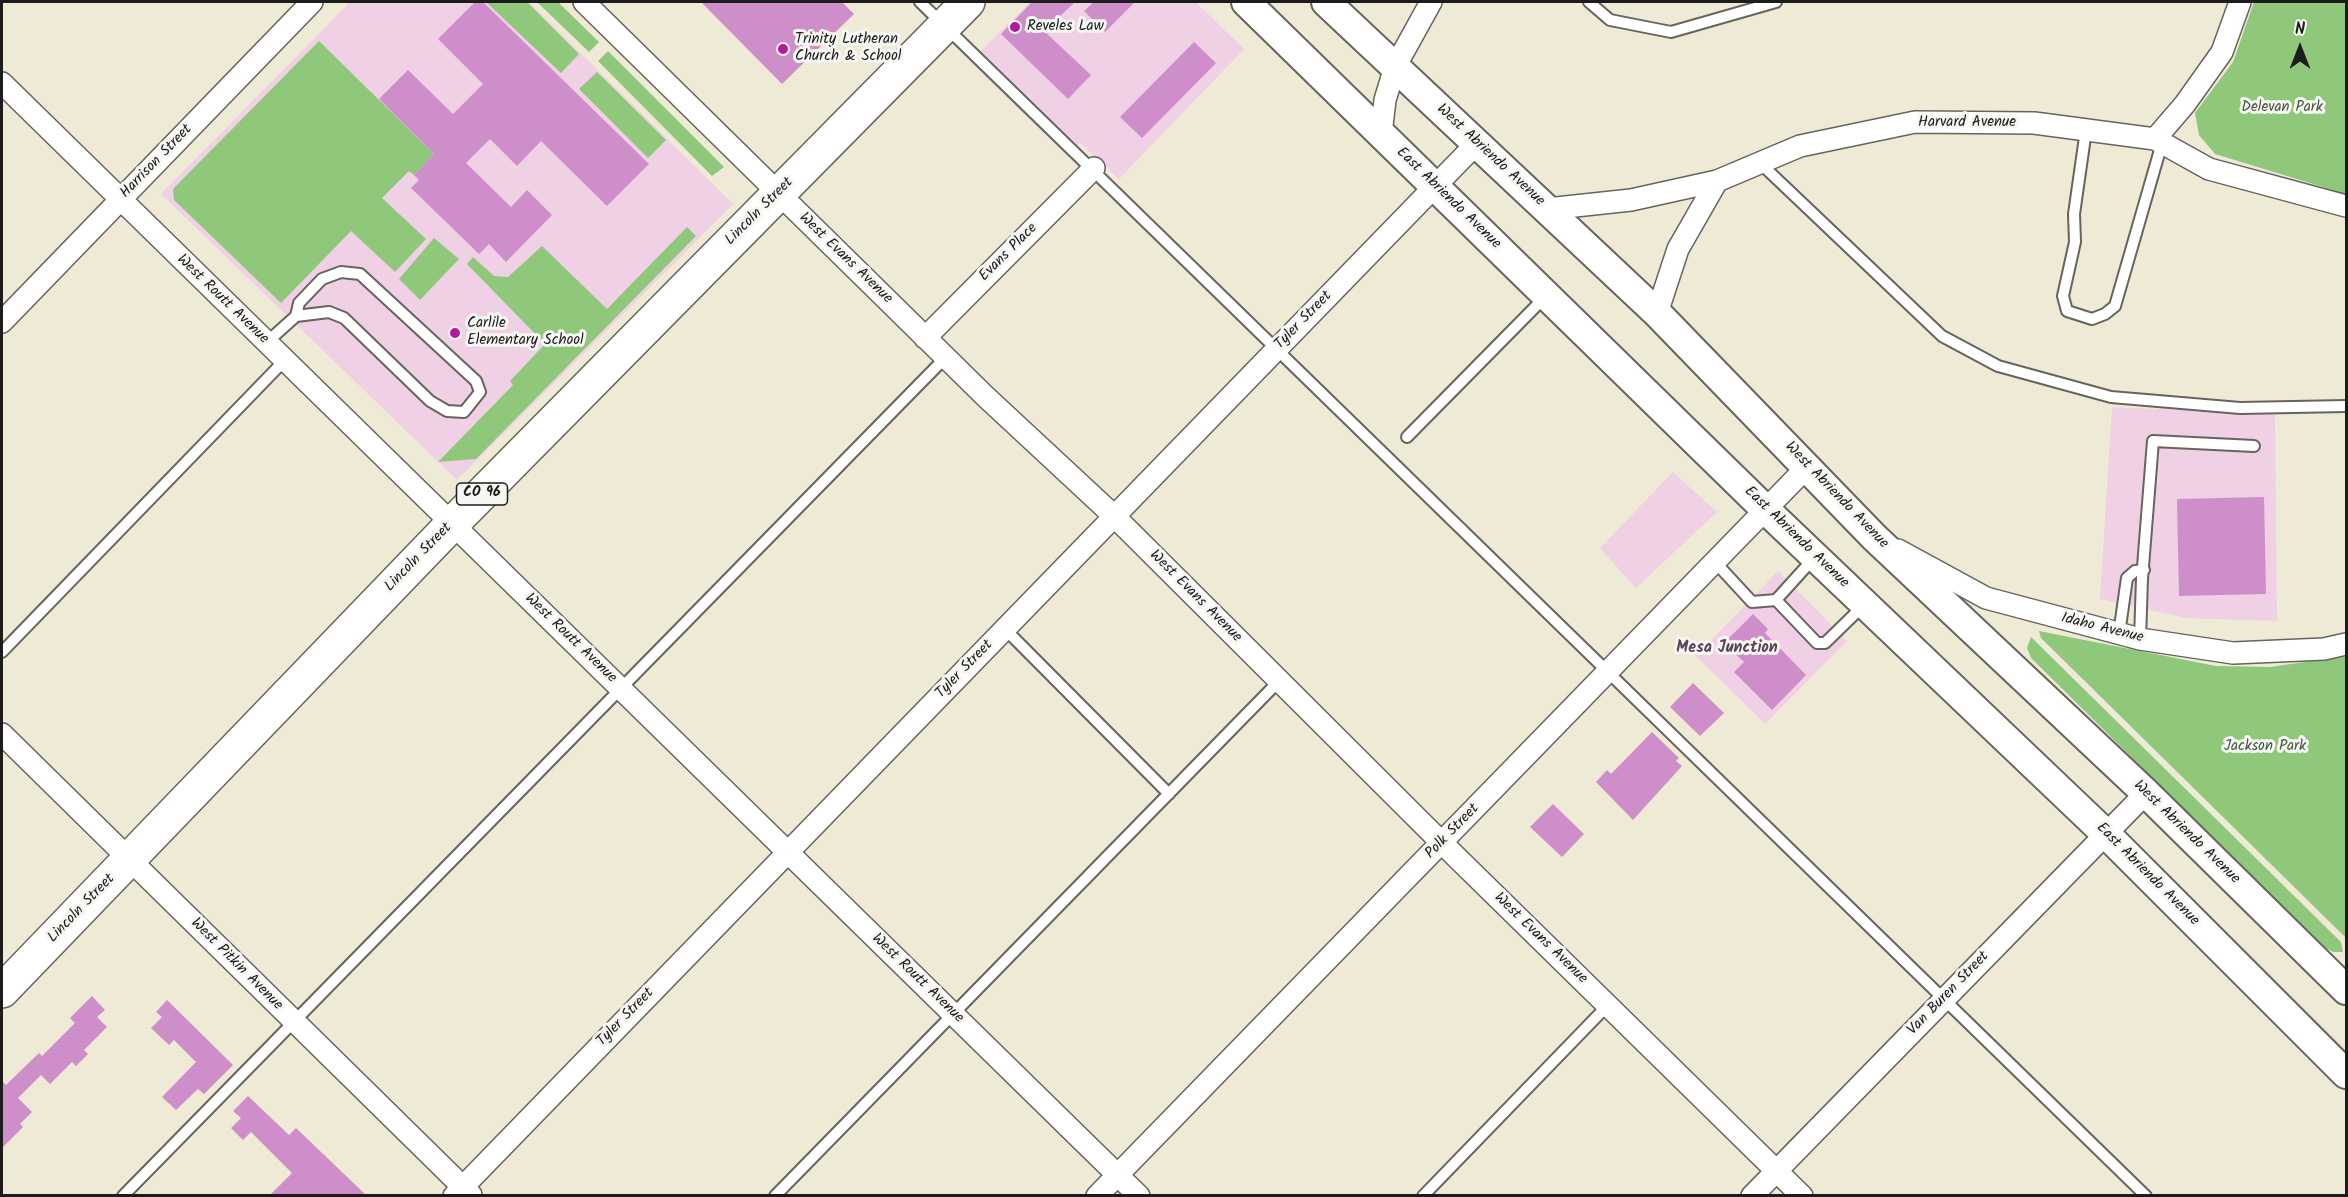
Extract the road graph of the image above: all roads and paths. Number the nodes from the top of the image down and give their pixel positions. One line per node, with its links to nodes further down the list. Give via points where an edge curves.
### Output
1 (312, 2): 23 (street, Harrison Street)
2 (584, 2): 22 (street, West Evans Avenue)
3 (920, 2): 11 (lane)
4 (968, 2): 11 (main road, Lincoln Street / CO 96)
5 (1246, 2): 15 (main road, East Abriendo Avenue)
6 (1326, 2): 12 (main road, West Abriendo Avenue)
7 (1431, 2): 12 (street)
8 (1589, 2): 9 (lane, via 1610,20 1671,32)
9 (1776, 2)
10 (2240, 2): 16 (street, via 2222,52)
11 (945, 26): 19 (lane); 22 (main road, Lincoln Street / CO 96)
12 (1395, 67): 15 (street, via 1385,100); 17 (main road, West Abriendo Avenue)
13 (2, 83): 23 (street, West Routt Avenue)
14 (2086, 130): 16 (street, Harvard Avenue); 16 (lane, via 2074,214 2075,242 2063,297 2067,311 2092,319 2115,306); 18 (street, Harvard Avenue, via 2034,123 1915,122 1800,146)
15 (1381, 134): 21 (main road, East Abriendo Avenue)
16 (2159, 141): 24 (street, Harvard Avenue, via 2209,169)
17 (1476, 144): 21 (street, Tyler Street); 25 (main road, West Abriendo Avenue)
18 (1760, 163): 20 (street, Harvard Avenue); 35 (lane, via 1942,336 1998,366 2111,397 2240,408)
19 (1094, 168): 30 (street, Evans Place); 32 (lane)
20 (1717, 182): 25 (street, Harvard Avenue, via 1631,200); 27 (street, via 1678,249)
21 (1434, 187): 26 (main road, East Abriendo Avenue); 32 (street, Tyler Street)
22 (778, 194): 30 (street, West Evans Avenue); 41 (main road, Lincoln Street / CO 96)
23 (120, 200): 29 (street, Harrison Street); 31 (street, West Routt Avenue)
24 (2346, 206)
25 (1548, 209): 27 (main road, West Abriendo Avenue)
26 (1547, 295): 36 (lane); 39 (main road, East Abriendo Avenue)
27 (1657, 314): 38 (main road, West Abriendo Avenue)
28 (296, 316): 28 (lane, via 328,312 344,318 430,401 447,411 464,412 480,393 477,381 360,274 341,272 322,279 299,303); 31 (lane)
29 (2, 322)
30 (925, 338): 33 (street, West Evans Avenue)
31 (266, 343): 34 (street, West Routt Avenue)
32 (1277, 349): 40 (street, Tyler Street); 53 (lane)
33 (945, 358): 40 (street, West Evans Avenue); 55 (lane)
34 (284, 361): 41 (street, West Routt Avenue); 52 (lane)
35 (2346, 406)
36 (1407, 437)
37 (2254, 446): 45 (lane, via 2153,441)
38 (1808, 467): 39 (street, Polk Street); 42 (main road, West Abriendo Avenue)
39 (1767, 511): 43 (main road, East Abriendo Avenue); 44 (street, Polk Street)
40 (1114, 516): 48 (street, Tyler Street); 54 (street, West Evans Avenue)
41 (452, 524): 55 (street, West Routt Avenue); 62 (main road, Lincoln Street / CO 96)
42 (1874, 537): 49 (street, Idaho Avenue, via 1986,598); 57 (main road, West Abriendo Avenue)
43 (1815, 557): 46 (lane); 47 (main road, East Abriendo Avenue)
44 (1716, 564): 46 (lane, via 1752,603); 53 (street, Polk Street)
45 (2144, 570): 49 (lane, via 2127,578); 50 (lane)
46 (1776, 600): 47 (lane, via 1817,643 1825,642)
47 (1865, 604): 59 (main road, East Abriendo Avenue)
48 (1005, 629): 58 (lane); 61 (street, Tyler Street)
49 (2119, 634): 50 (street, Idaho Avenue)
50 (2140, 639): 51 (street, Idaho Avenue, via 2233,653 2324,649)
51 (2346, 644)
52 (2, 652)
53 (1608, 673): 60 (street, Polk Street); 65 (lane)
54 (1279, 681): 58 (lane); 60 (street, West Evans Avenue)
55 (619, 687): 61 (street, West Routt Avenue); 68 (lane)
56 (2, 734): 62 (street, West Pitkin Avenue)
57 (2146, 793): 59 (street, Van Buren Street); 63 (main road, West Abriendo Avenue)
58 (1169, 794): 67 (lane)
59 (2106, 834): 65 (street, Van Buren Street); 69 (main road, East Abriendo Avenue)
60 (1442, 843): 66 (street, West Evans Avenue); 71 (street, Polk Street)
61 (788, 852): 67 (street, West Routt Avenue); 72 (street, Tyler Street)
62 (130, 860): 64 (main road, Lincoln Street / CO 96); 68 (street, West Pitkin Avenue)
63 (2346, 990)
64 (2, 991)
65 (1943, 1000): 70 (street, Van Buren Street); 80 (lane)
66 (1608, 1005): 70 (street, West Evans Avenue); 77 (lane)
67 (953, 1014): 71 (street, West Routt Avenue); 74 (lane)
68 (294, 1022): 72 (street, West Pitkin Avenue); 73 (lane)
69 (2346, 1074)
70 (1776, 1170): 78 (street, Van Buren Street); 79 (street, West Evans Avenue)
71 (1117, 1175): 75 (street, Polk Street); 76 (street, West Routt Avenue)
72 (463, 1193)
73 (123, 1196)
74 (775, 1196)
75 (1097, 1196)
76 (1139, 1196)
77 (1423, 1196)
78 (1752, 1196)
79 (1802, 1196)
80 (2146, 1196)

